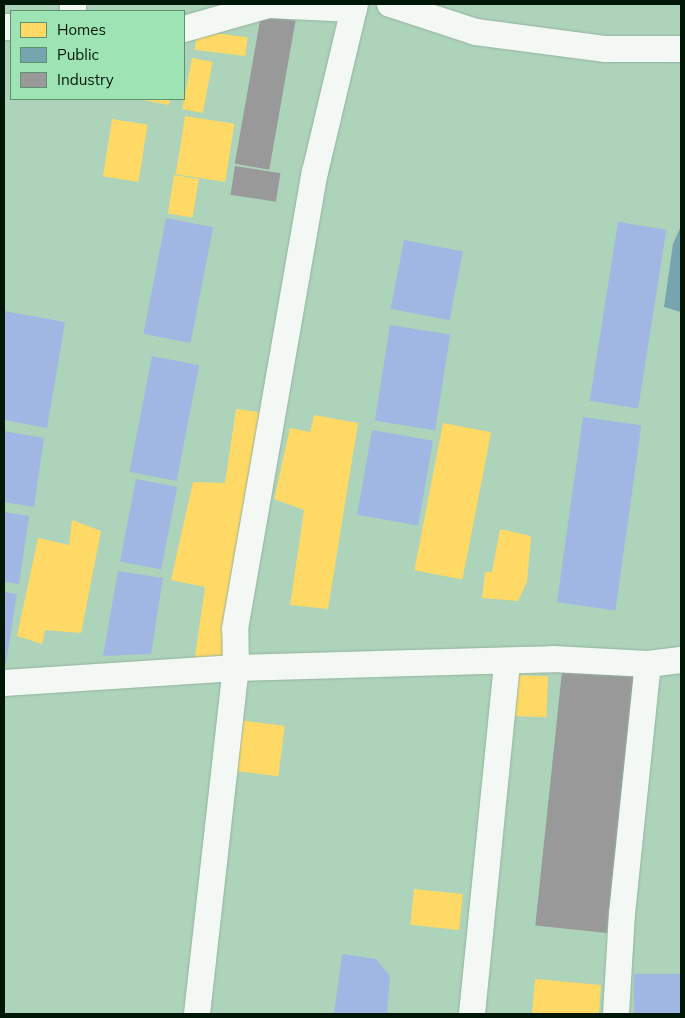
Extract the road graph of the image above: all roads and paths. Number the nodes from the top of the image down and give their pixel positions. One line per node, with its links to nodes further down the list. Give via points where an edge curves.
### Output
1 (390, 4): 4 (street, via 476,32 606,49)
2 (354, 7): 3 (street, via 268,5); 8 (street, via 315,172 298,262 235,629)
3 (185, 29)
4 (681, 49)
5 (681, 660): 7 (street)
6 (507, 662): 7 (street, via 553,659); 8 (street); 11 (street)
7 (648, 664): 12 (street, via 622,914)
8 (236, 668): 9 (street); 10 (street)
9 (4, 683)
10 (197, 1014)
11 (472, 1014)
12 (616, 1014)

